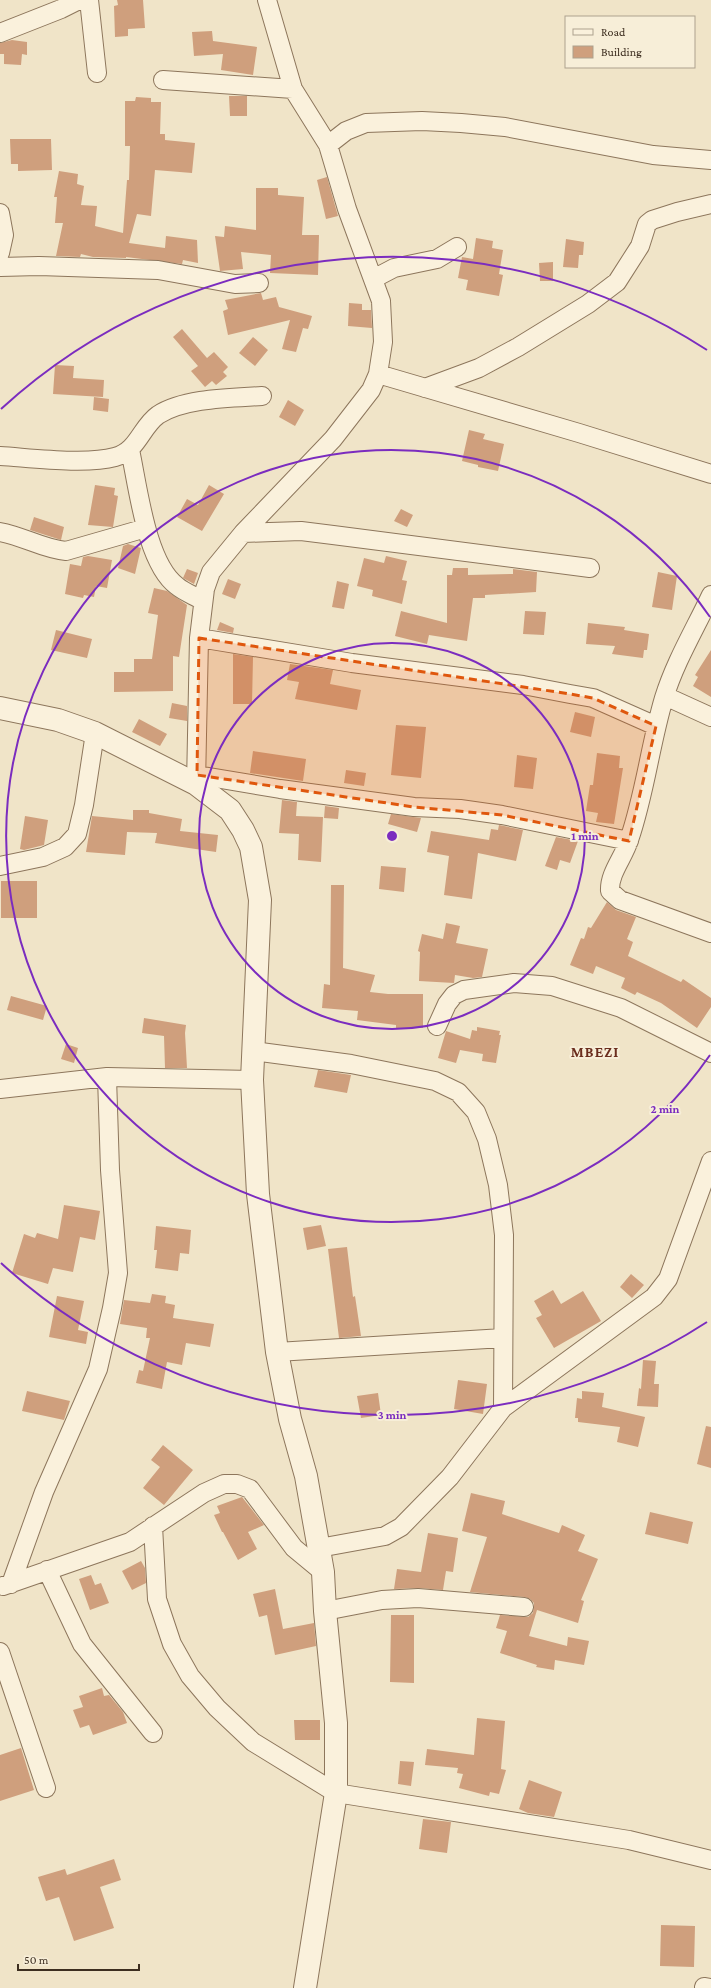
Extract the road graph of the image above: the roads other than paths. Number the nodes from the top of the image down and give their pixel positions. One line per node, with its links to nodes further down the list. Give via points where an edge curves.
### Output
1 (79, 0): 4 (street)
2 (89, 0): 5 (street)
3 (267, 0): 7 (street)
4 (0, 33)
5 (97, 73)
6 (163, 80): 7 (street)
7 (293, 89): 8 (street)
8 (328, 145): 9 (street, via 346,130 366,123 422,121 504,127 653,155); 15 (street, via 347,209)
9 (711, 160)
10 (711, 204): 18 (street, via 652,220 647,224 640,246 617,282 588,304 479,368)
11 (0, 214): 13 (street, via 4,235)
12 (457, 247): 15 (street, via 437,259 394,268)
13 (0, 253)
14 (0, 267): 16 (street, via 158,270 234,284)
15 (373, 280): 17 (street, via 381,300 384,321)
16 (259, 283)
17 (378, 374): 18 (street); 25 (street, via 371,390 333,440)
18 (424, 388): 22 (street)
19 (262, 396): 20 (street, via 190,403 169,410 148,424)
20 (130, 450): 21 (street, via 117,457 95,460); 23 (street)
21 (0, 456)
22 (711, 474)
23 (146, 528): 24 (street, via 66,551 53,550 16,535); 28 (street, via 162,570 176,586)
24 (0, 532)
25 (243, 533): 26 (street, via 301,531); 28 (street, via 211,572)
26 (590, 568)
27 (711, 597): 30 (street, via 684,650)
28 (203, 601): 29 (street)
29 (199, 638): 33 (street, via 352,663 522,685 593,698); 35 (street)
30 (665, 696): 32 (street); 33 (street)
31 (0, 708): 34 (street, via 58,720)
32 (711, 717)
33 (656, 726): 36 (street, via 644,788)
34 (95, 733): 35 (street); 37 (street, via 77,834 64,847 43,857)
35 (197, 780): 36 (street, via 414,807 460,809); 40 (street, via 230,810 251,847 260,900)
36 (629, 841): 38 (street, via 610,882 610,891 620,900)
37 (0, 866)
38 (711, 933)
39 (437, 1026): 41 (street, via 447,1004 454,995 464,990 514,983 552,986 621,1008)
40 (253, 1050): 43 (street); 46 (street, via 351,1064 435,1081 458,1092 476,1112 487,1140 498,1185 504,1235)
41 (711, 1053)
42 (107, 1077): 43 (street); 44 (street); 53 (street, via 110,1170 118,1273 112,1308 98,1369)
43 (252, 1080): 47 (street, via 258,1194)
44 (0, 1089)
45 (711, 1161): 48 (street, via 684,1238 661,1290)
46 (503, 1338): 47 (street); 48 (street)
47 (277, 1352): 50 (street, via 290,1418 306,1476)
48 (503, 1408): 50 (street, via 450,1477 401,1527 385,1536)
49 (153, 1526): 51 (street, via 130,1542); 52 (street, via 204,1493 224,1484 237,1484 250,1489 294,1548); 59 (street, via 157,1599 172,1644 190,1676 217,1708 253,1742)
50 (319, 1548): 52 (street)
51 (47, 1570): 53 (street); 57 (street, via 82,1644)
52 (323, 1572): 55 (street)
53 (5, 1586)
54 (524, 1607): 55 (street, via 418,1598 382,1600)
55 (325, 1612): 59 (street, via 336,1723)
56 (0, 1652): 58 (street)
57 (153, 1733)
58 (46, 1788)
59 (336, 1793): 60 (street, via 629,1840); 61 (street)
60 (711, 1860)
61 (305, 1988)
62 (704, 1988): 63 (street)
63 (711, 1988)

